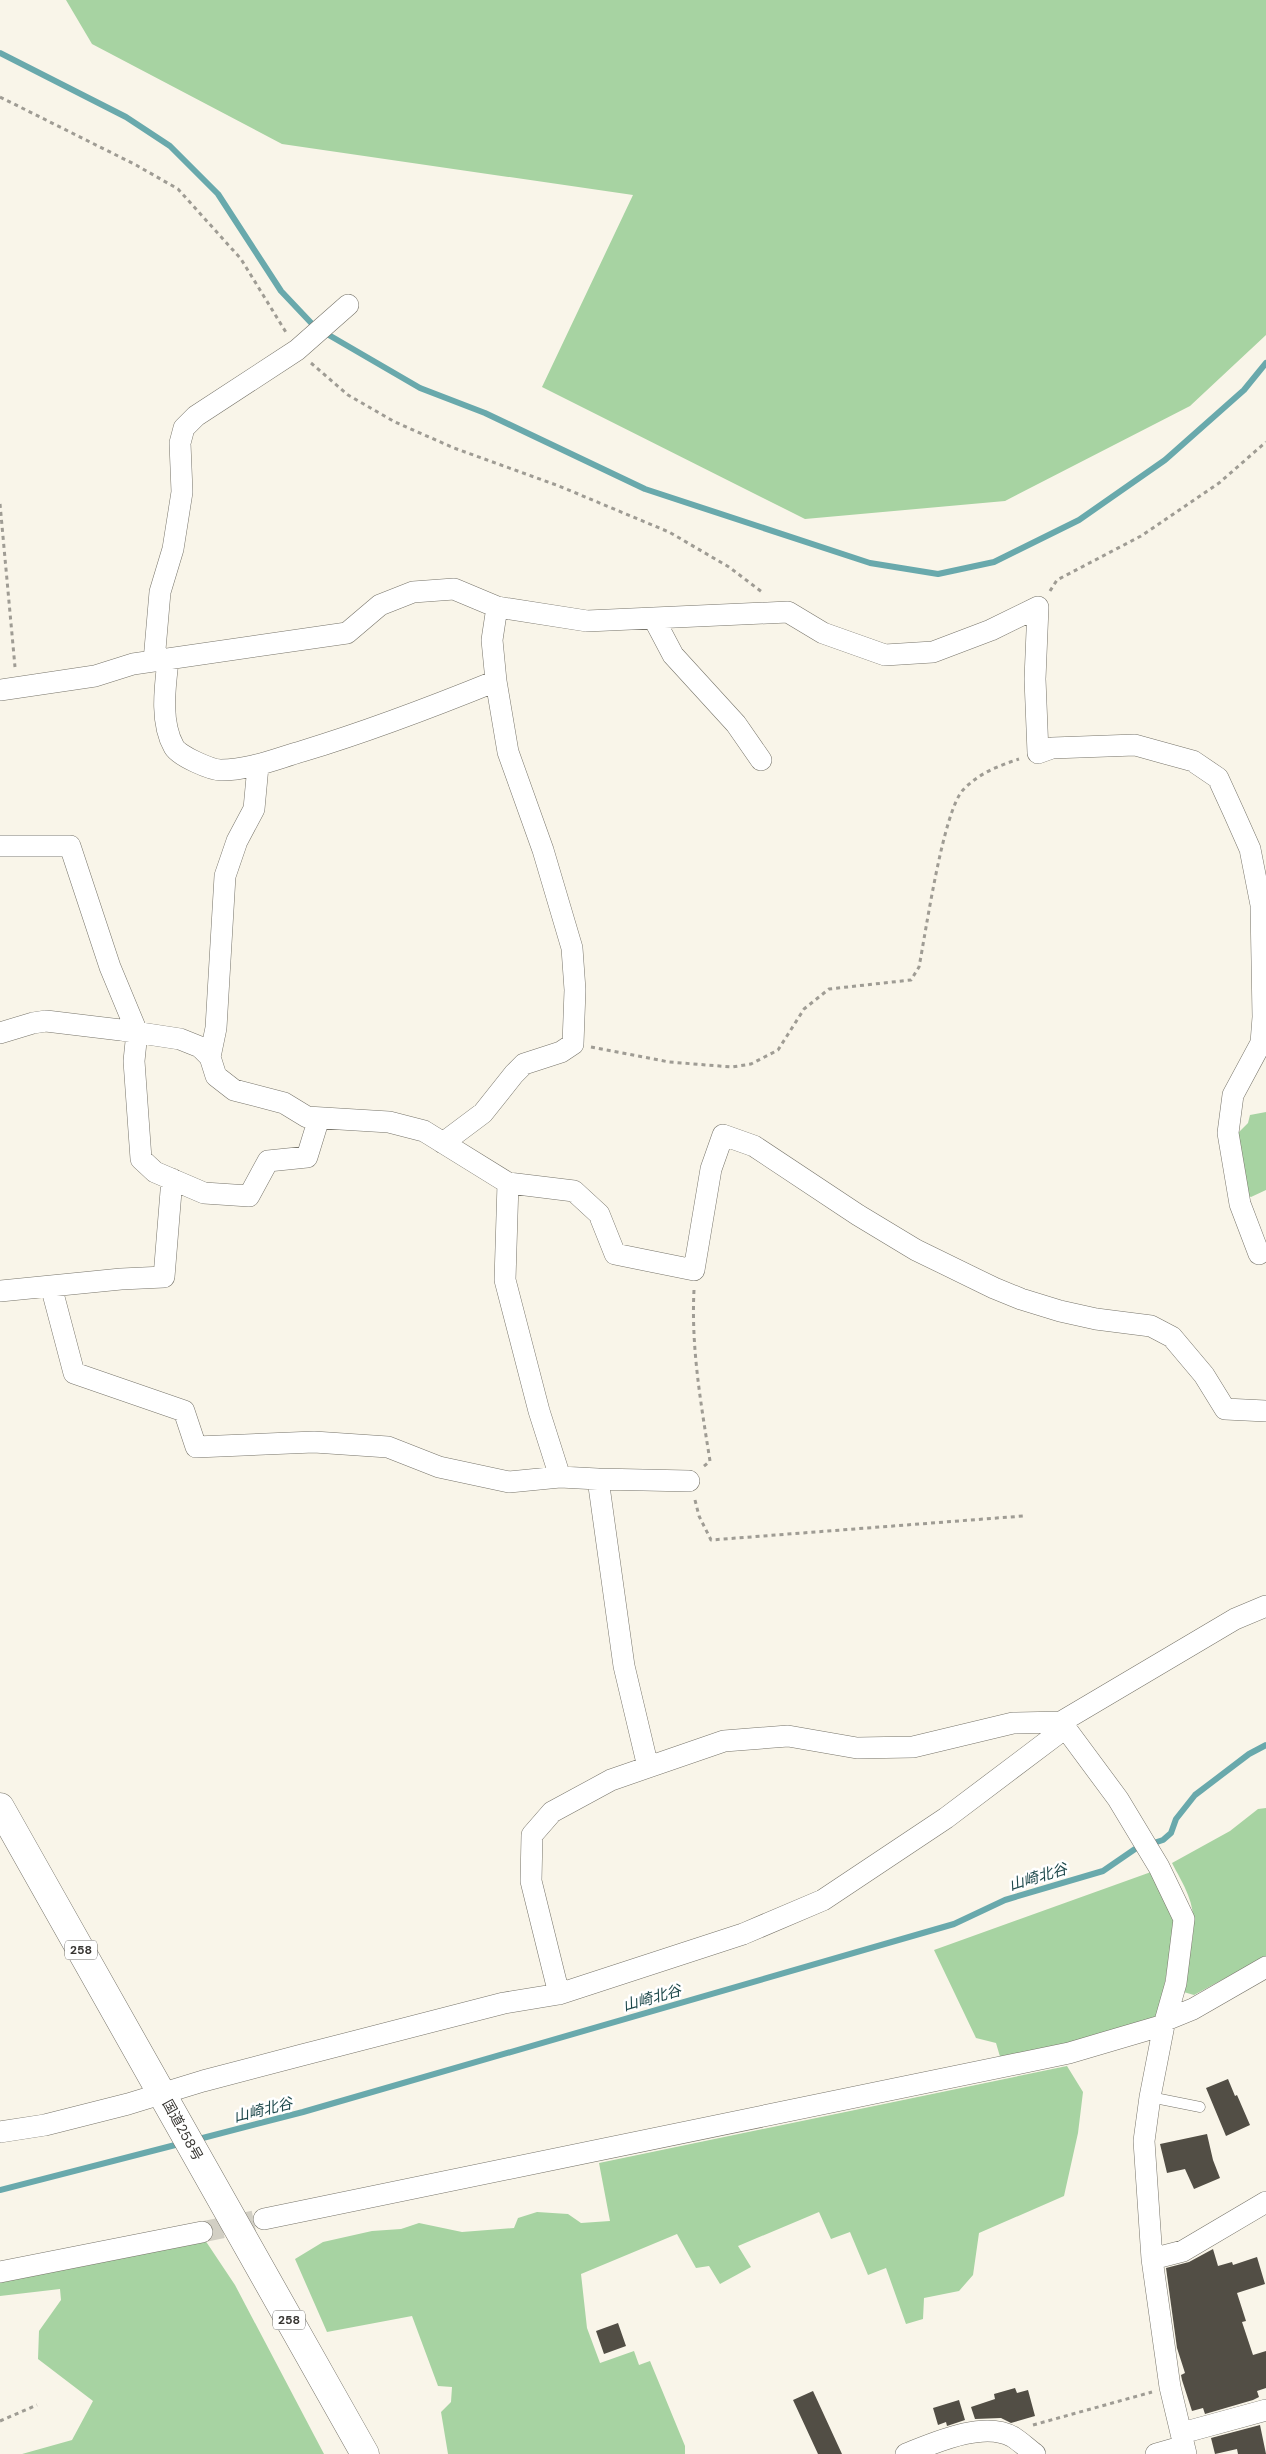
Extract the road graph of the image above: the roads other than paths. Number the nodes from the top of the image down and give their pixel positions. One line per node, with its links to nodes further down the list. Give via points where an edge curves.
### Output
1 (348, 305): 4 (street, via 297,350 196,416 184,428 180,442 182,492 173,549 160,592)
2 (497, 607): 3 (street, via 587,620); 4 (street, via 454,589 413,592 380,605 347,633); 5 (street, via 492,640)
3 (654, 619): 7 (street, via 673,655 736,724); 17 (street, via 788,612 823,632 884,655 933,652 991,630 1038,606 1035,680 1038,753 1052,748 1135,745 1193,761 1218,778 1250,849 1261,905 1261,1043 1233,1094 1228,1133 1240,1204)
4 (161, 661): 6 (street, via 133,664 94,676); 8 (street, via 167,726 175,748 195,762 219,770)
5 (496, 681): 8 (street, via 363,733); 14 (street, via 508,752 543,850 572,948 575,990 572,1044 561,1052 524,1064 483,1113)
6 (9, 689)
7 (760, 760)
8 (258, 766): 12 (street, via 254,809 237,841 225,876 216,1028)
9 (0, 846): 10 (street, via 70,846 110,967)
10 (137, 1032): 11 (street, via 46,1022); 12 (street, via 180,1039 200,1047); 15 (street, via 134,1061 141,1159 155,1172)
11 (0, 1033)
12 (210, 1057): 13 (street, via 216,1076 234,1090 284,1102 307,1117)
13 (318, 1118): 14 (street, via 389,1122 424,1130); 15 (street, via 307,1157 268,1161 249,1196 204,1193)
14 (443, 1143): 16 (street)
15 (172, 1179): 18 (street, via 164,1277)
16 (508, 1183): 20 (street, via 574,1191 599,1214 615,1254 694,1270 711,1169 723,1135 754,1146 908,1245 994,1288 1060,1311 1151,1326 1172,1337 1204,1375 1225,1409); 21 (street, via 505,1280)
17 (1259, 1254)
18 (51, 1286): 19 (street); 21 (street, via 74,1373 184,1411 196,1447 314,1442 388,1447 439,1467 509,1482)
19 (0, 1291)
20 (1266, 1410)
21 (560, 1477): 22 (street)
22 (598, 1479): 23 (street); 26 (street, via 624,1666)
23 (690, 1481)
24 (1266, 1606): 25 (street, via 1235,1619)
25 (1061, 1722): 26 (street, via 1013,1722 913,1747 857,1748 788,1736 724,1741); 29 (street, via 1056,1736 946,1818 823,1900 743,1934); 30 (street, via 1118,1799 1159,1867 1184,1919 1176,1984)
26 (648, 1767): 29 (street, via 611,1780 552,1812 532,1835 531,1881)
27 (0, 1807): 32 (highway, 国道258号 / 258)
28 (1266, 1966): 30 (street)
29 (559, 1994): 32 (street, via 504,2003 203,2080)
30 (1165, 2022): 31 (street); 36 (street, via 1069,2054)
31 (1150, 2097): 33 (lane); 38 (street, via 1144,2141)
32 (167, 2101): 34 (street); 42 (highway, 国道258号 / 258)
33 (1200, 2107)
34 (0, 2132)
35 (1266, 2202): 38 (street, via 1183,2251)
36 (264, 2219)
37 (202, 2232): 39 (street)
38 (1152, 2259): 41 (street, via 1170,2387)
39 (0, 2272)
40 (1266, 2410): 41 (street)
41 (1184, 2444): 45 (street)
42 (365, 2454)
43 (906, 2454): 44 (street, via 966,2433 987,2432 1012,2436)
44 (1035, 2454)
45 (1156, 2454)

